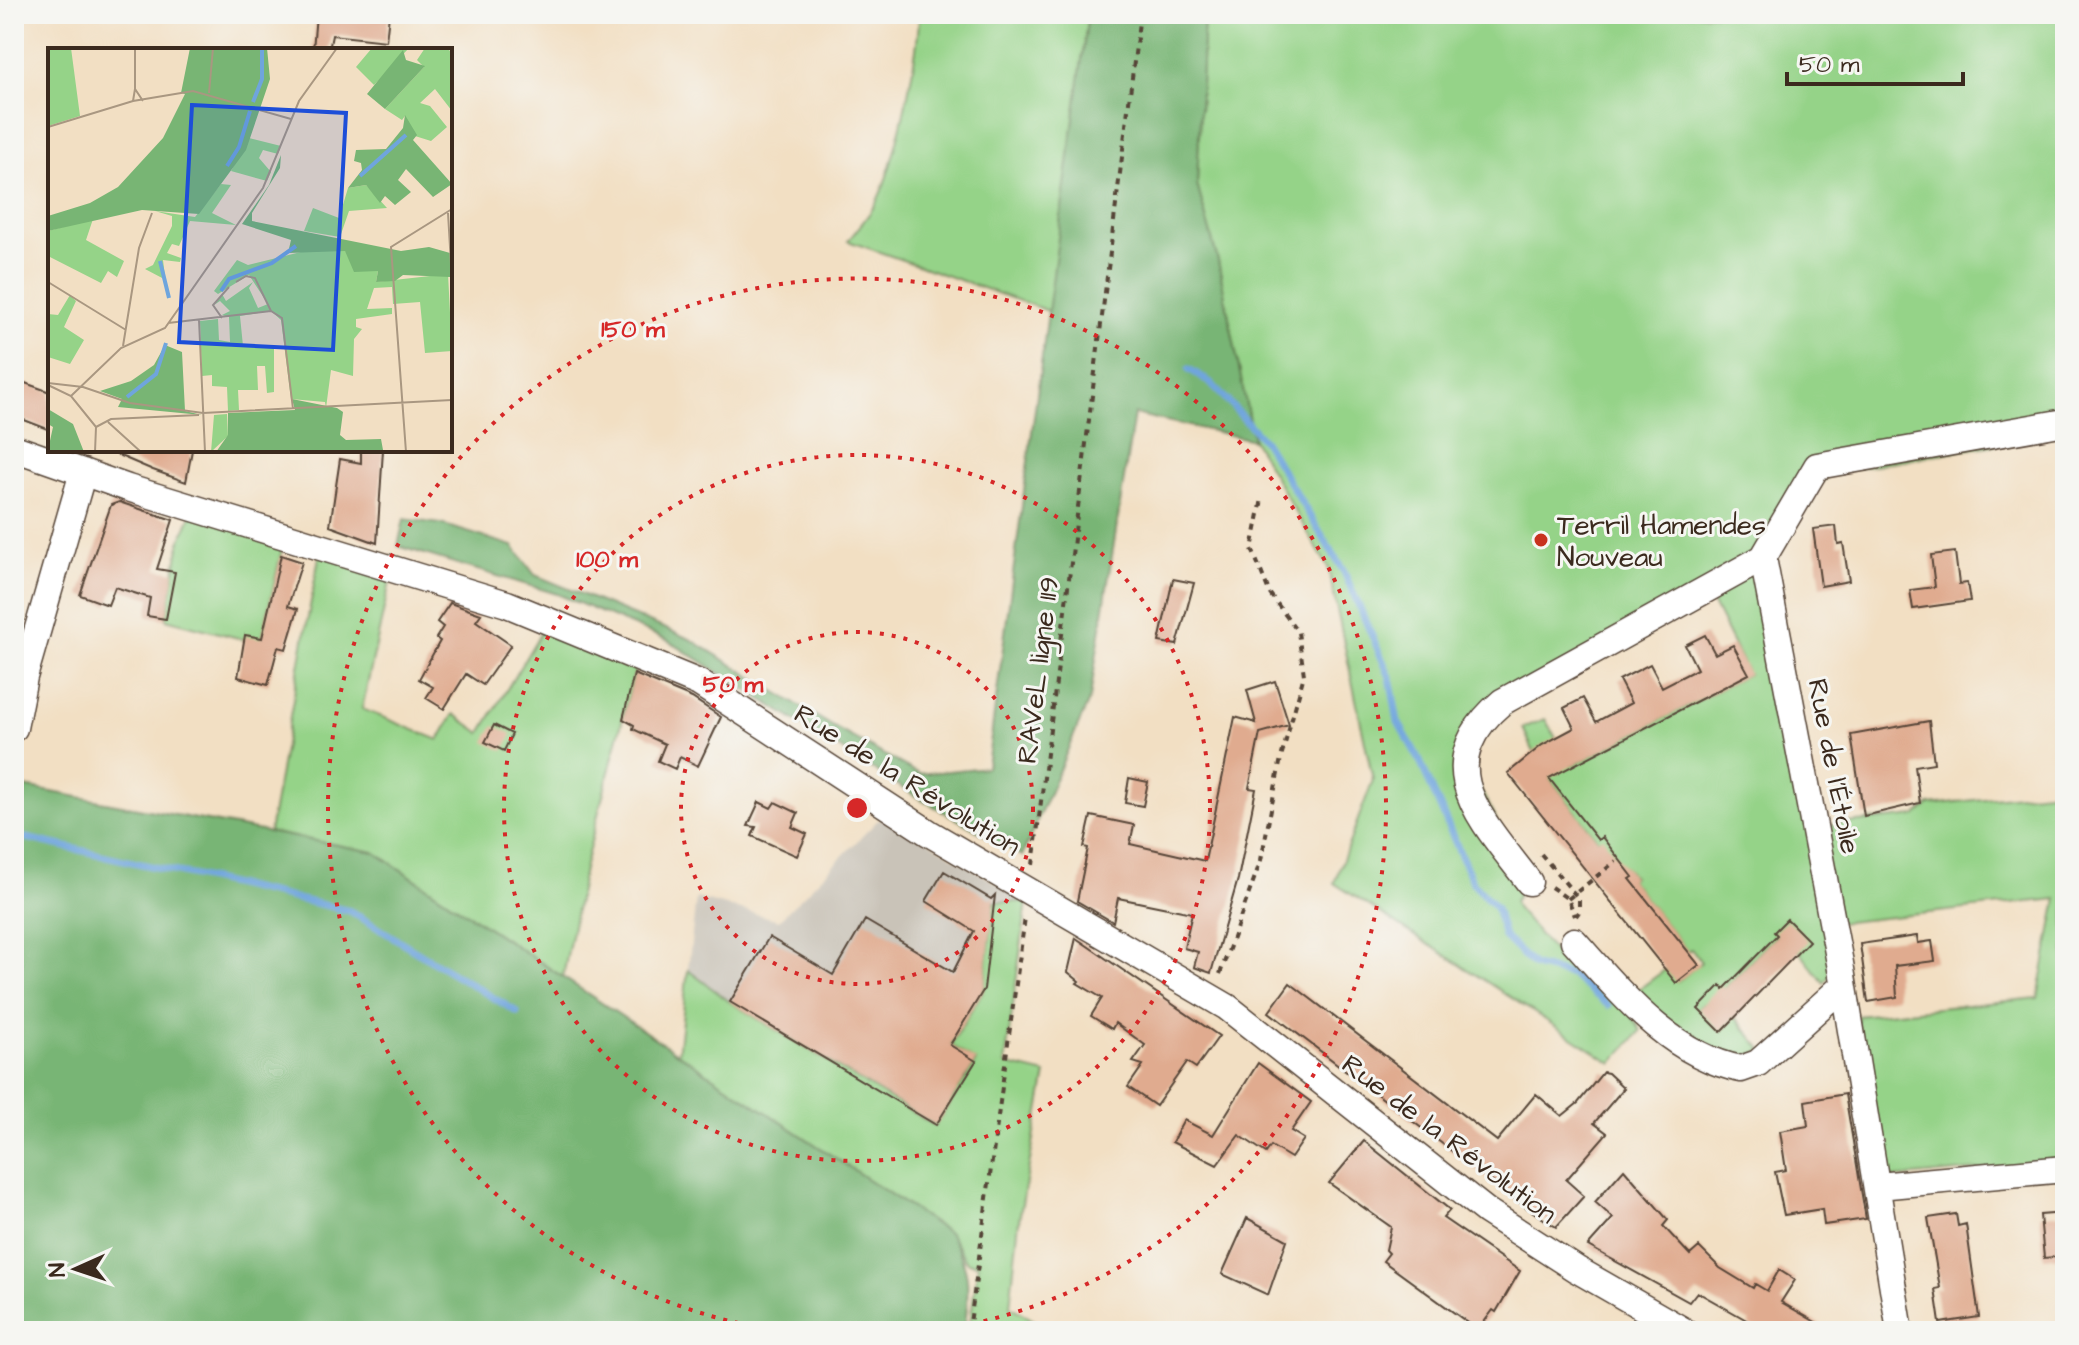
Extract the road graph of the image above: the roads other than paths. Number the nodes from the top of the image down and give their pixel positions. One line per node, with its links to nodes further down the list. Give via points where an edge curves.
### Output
1 (2065, 422): 4 (street, via 1817,466)
2 (14, 448): 3 (street, Rue de la Révolution)
3 (83, 472): 5 (street); 11 (street, Rue de la Révolution, via 507,604 699,683 929,833 1211,999 1486,1211)
4 (1763, 558): 6 (street, via 1513,696 1484,719 1463,757 1469,798); 8 (street, Rue de l'Étoile)
5 (14, 728)
6 (1529, 882)
7 (1575, 928): 8 (street, via 1661,1030 1701,1055 1741,1069 1758,1063)
8 (1843, 986): 10 (street, Rue de l'Étoile)
9 (2065, 1169): 10 (street)
10 (1878, 1186): 12 (street, Rue de l'Étoile)
11 (1684, 1331)
12 (1900, 1331)

